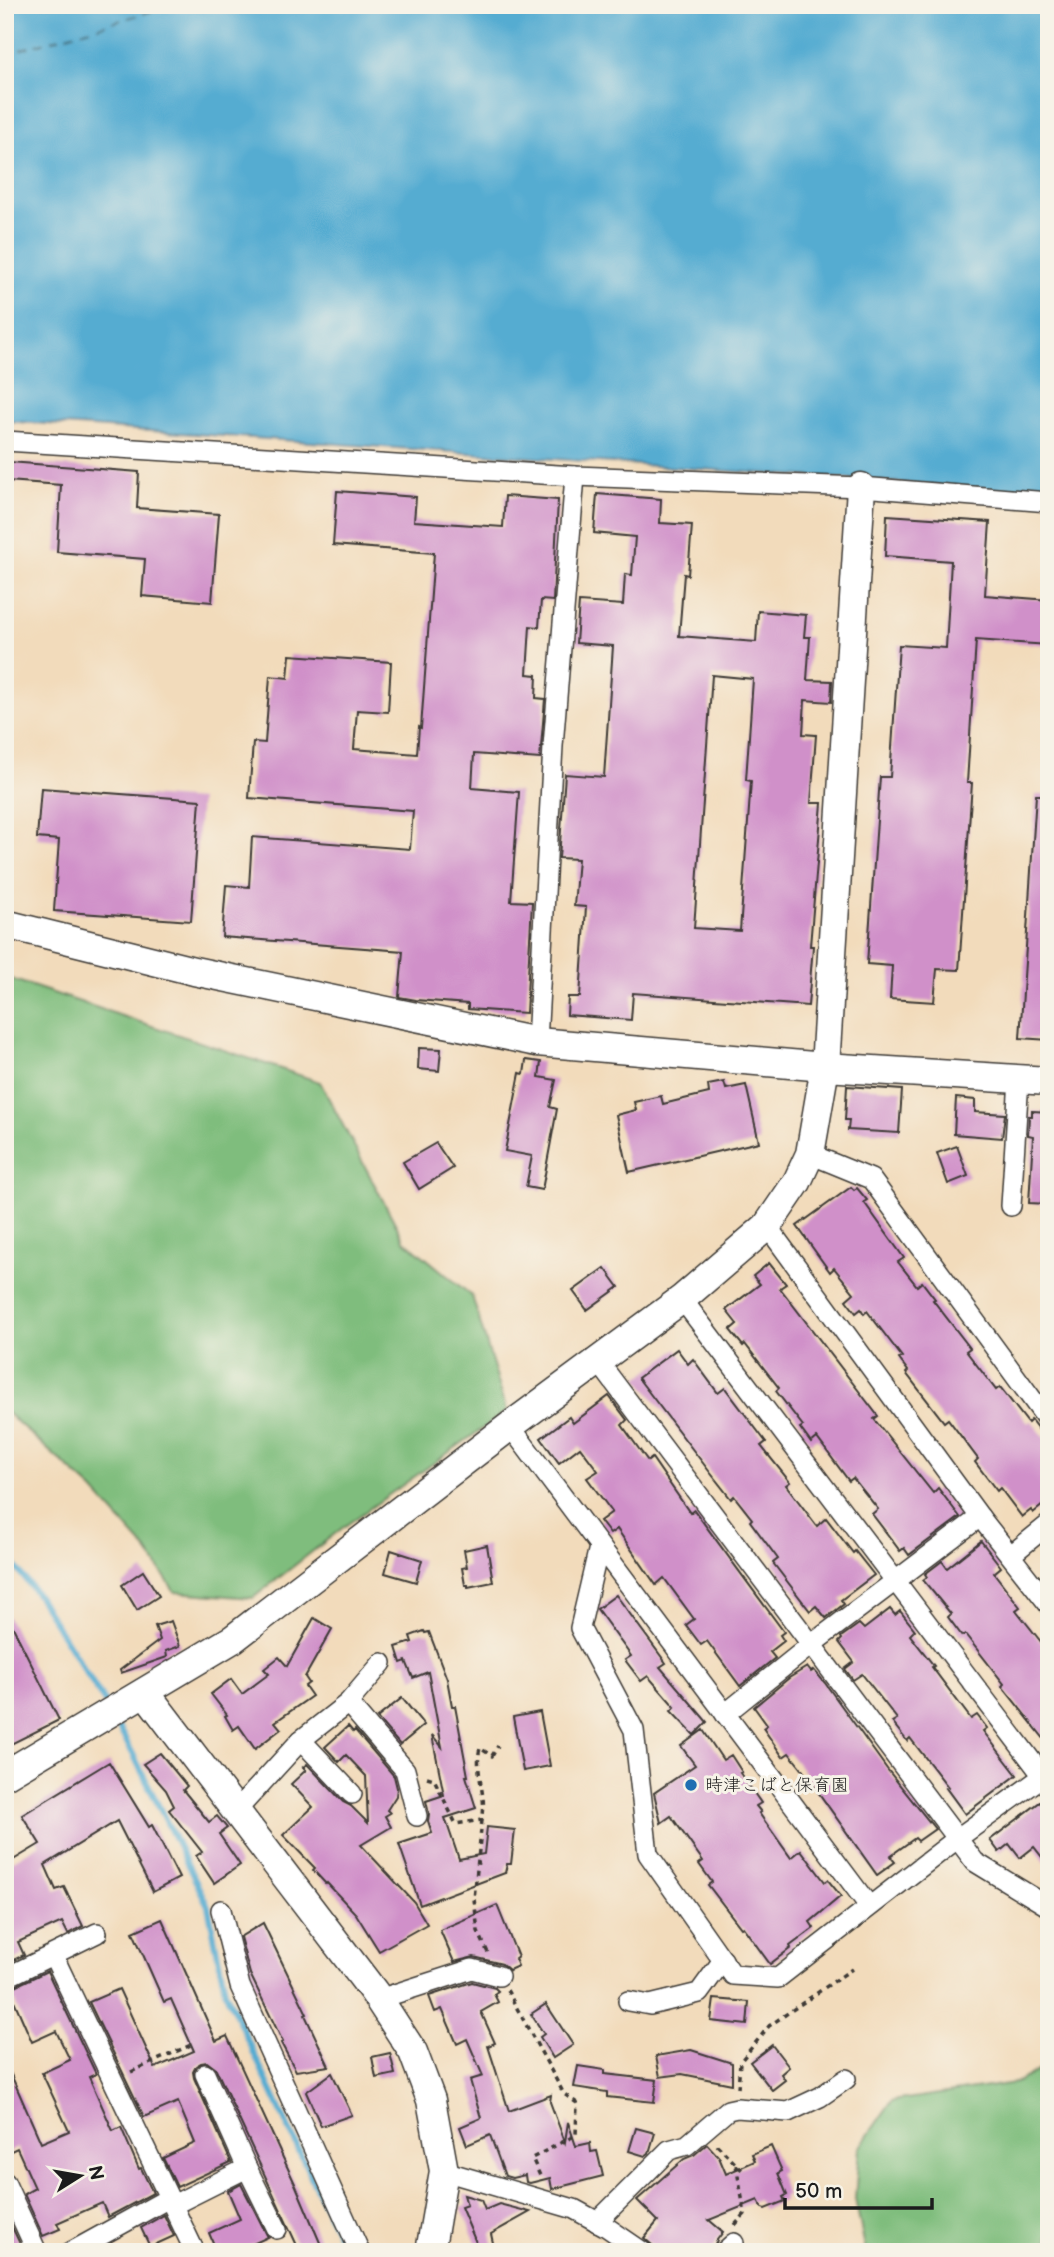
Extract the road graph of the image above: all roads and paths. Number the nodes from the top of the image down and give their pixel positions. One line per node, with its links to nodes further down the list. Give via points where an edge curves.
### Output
1 (5, 441): 2 (street)
2 (575, 476): 3 (street); 6 (street, via 553,746)
3 (861, 487): 4 (street); 7 (street)
4 (1049, 502)
5 (5, 924): 6 (street, via 194,971)
6 (537, 1042): 7 (street)
7 (825, 1067): 8 (street); 10 (street)
8 (1019, 1079): 9 (street); 11 (street)
9 (1049, 1081)
10 (810, 1154): 12 (street); 15 (street, via 871,1180)
11 (1011, 1206)
12 (767, 1226): 13 (street); 17 (street)
13 (682, 1299): 14 (street); 21 (street)
14 (598, 1361): 16 (street); 23 (street)
15 (1049, 1422)
16 (510, 1426): 19 (street); 25 (street, via 233,1639)
17 (980, 1517): 20 (street); 21 (street)
18 (1049, 1524): 20 (street)
19 (599, 1547): 27 (street); 43 (street, via 580,1628 634,1730 648,1854)
20 (1011, 1555): 22 (street)
21 (895, 1582): 23 (street); 32 (street)
22 (1049, 1605)
23 (812, 1644): 27 (street); 37 (street)
24 (382, 1663): 26 (street)
25 (145, 1692): 31 (street); 34 (street)
26 (348, 1703): 28 (street); 30 (street)
27 (725, 1714): 38 (street)
28 (301, 1740): 33 (street); 34 (street)
29 (498, 1746): 36 (path, via 492,1756 480,1748 478,1757)
30 (405, 1770): 35 (street); 36 (path, via 434,1779 456,1824)
31 (5, 1775)
32 (1047, 1777): 37 (street)
33 (352, 1794)
34 (237, 1810): 47 (street)
35 (418, 1816)
36 (482, 1820): 45 (path, via 474,1899 478,1931)
37 (958, 1838): 38 (street); 39 (street, via 975,1862)
38 (869, 1906): 43 (street, via 778,1978 733,1975)
39 (1049, 1907)
40 (221, 1910): 68 (street, via 240,1986)
41 (97, 1933): 42 (street)
42 (53, 1955): 46 (street); 52 (street)
43 (723, 1960): 48 (street, via 699,1993 650,2005)
44 (852, 1969): 53 (path, via 769,2026 740,2062)
45 (499, 1976): 47 (street, via 472,1969); 61 (path, via 564,2094 577,2103 576,2135 532,2158)
46 (5, 1978)
47 (379, 2000): 57 (street, via 421,2070)
48 (628, 2001)
49 (193, 2044): 52 (path)
50 (205, 2074): 56 (street)
51 (846, 2079): 53 (street, via 788,2112)
52 (113, 2080): 60 (street)
53 (737, 2108): 54 (street, via 728,2110)
54 (704, 2131): 55 (path); 62 (street, via 687,2145 669,2150)
55 (736, 2165): 58 (path); 64 (path, via 745,2214 733,2228)
56 (247, 2168): 60 (street); 63 (street)
57 (443, 2171): 61 (street); 69 (street)
58 (744, 2172)
59 (5, 2182): 65 (street)
60 (171, 2202): 66 (street); 67 (street)
61 (550, 2202): 62 (street)
62 (597, 2222): 70 (street)
63 (277, 2230)
64 (729, 2248)
65 (37, 2252)
66 (71, 2252)
67 (195, 2252)
68 (360, 2252)
69 (430, 2252)
70 (643, 2252)

